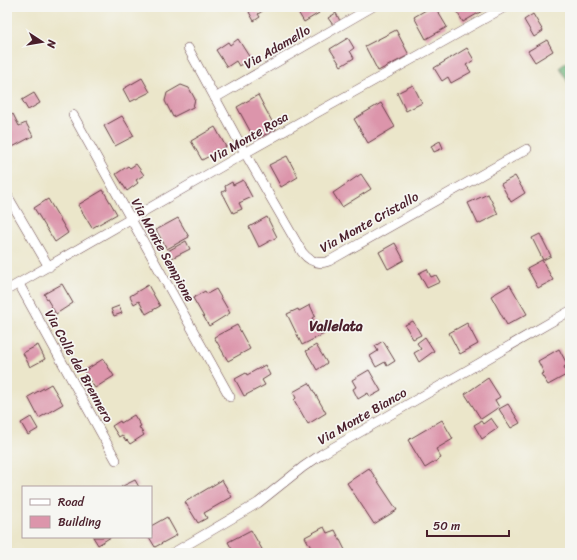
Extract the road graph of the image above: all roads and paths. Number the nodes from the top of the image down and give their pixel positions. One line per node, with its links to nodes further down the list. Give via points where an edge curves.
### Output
1 (372, 7): 4 (street, Via Adamello)
2 (505, 7): 7 (street, Via Monte Rosa)
3 (188, 48): 4 (street)
4 (215, 98): 7 (street)
5 (73, 115): 9 (street, Via Monte Sempione)
6 (527, 149): 7 (street, Via Monte Cristallo, via 322,263 314,262 304,255)
7 (245, 153): 9 (street, Via Monte Rosa)
8 (7, 194): 10 (street)
9 (131, 220): 10 (street, Via Monte Rosa); 14 (street, Via Monte Sempione)
10 (49, 267): 11 (street, Via Monte Rosa)
11 (19, 284): 12 (street, Via Monte Rosa); 15 (street, Via Colle del Brennero)
12 (7, 290)
13 (570, 311): 16 (street, Via Monte Bianco, via 322,454 254,506)
14 (230, 397)
15 (116, 460)
16 (173, 553)

